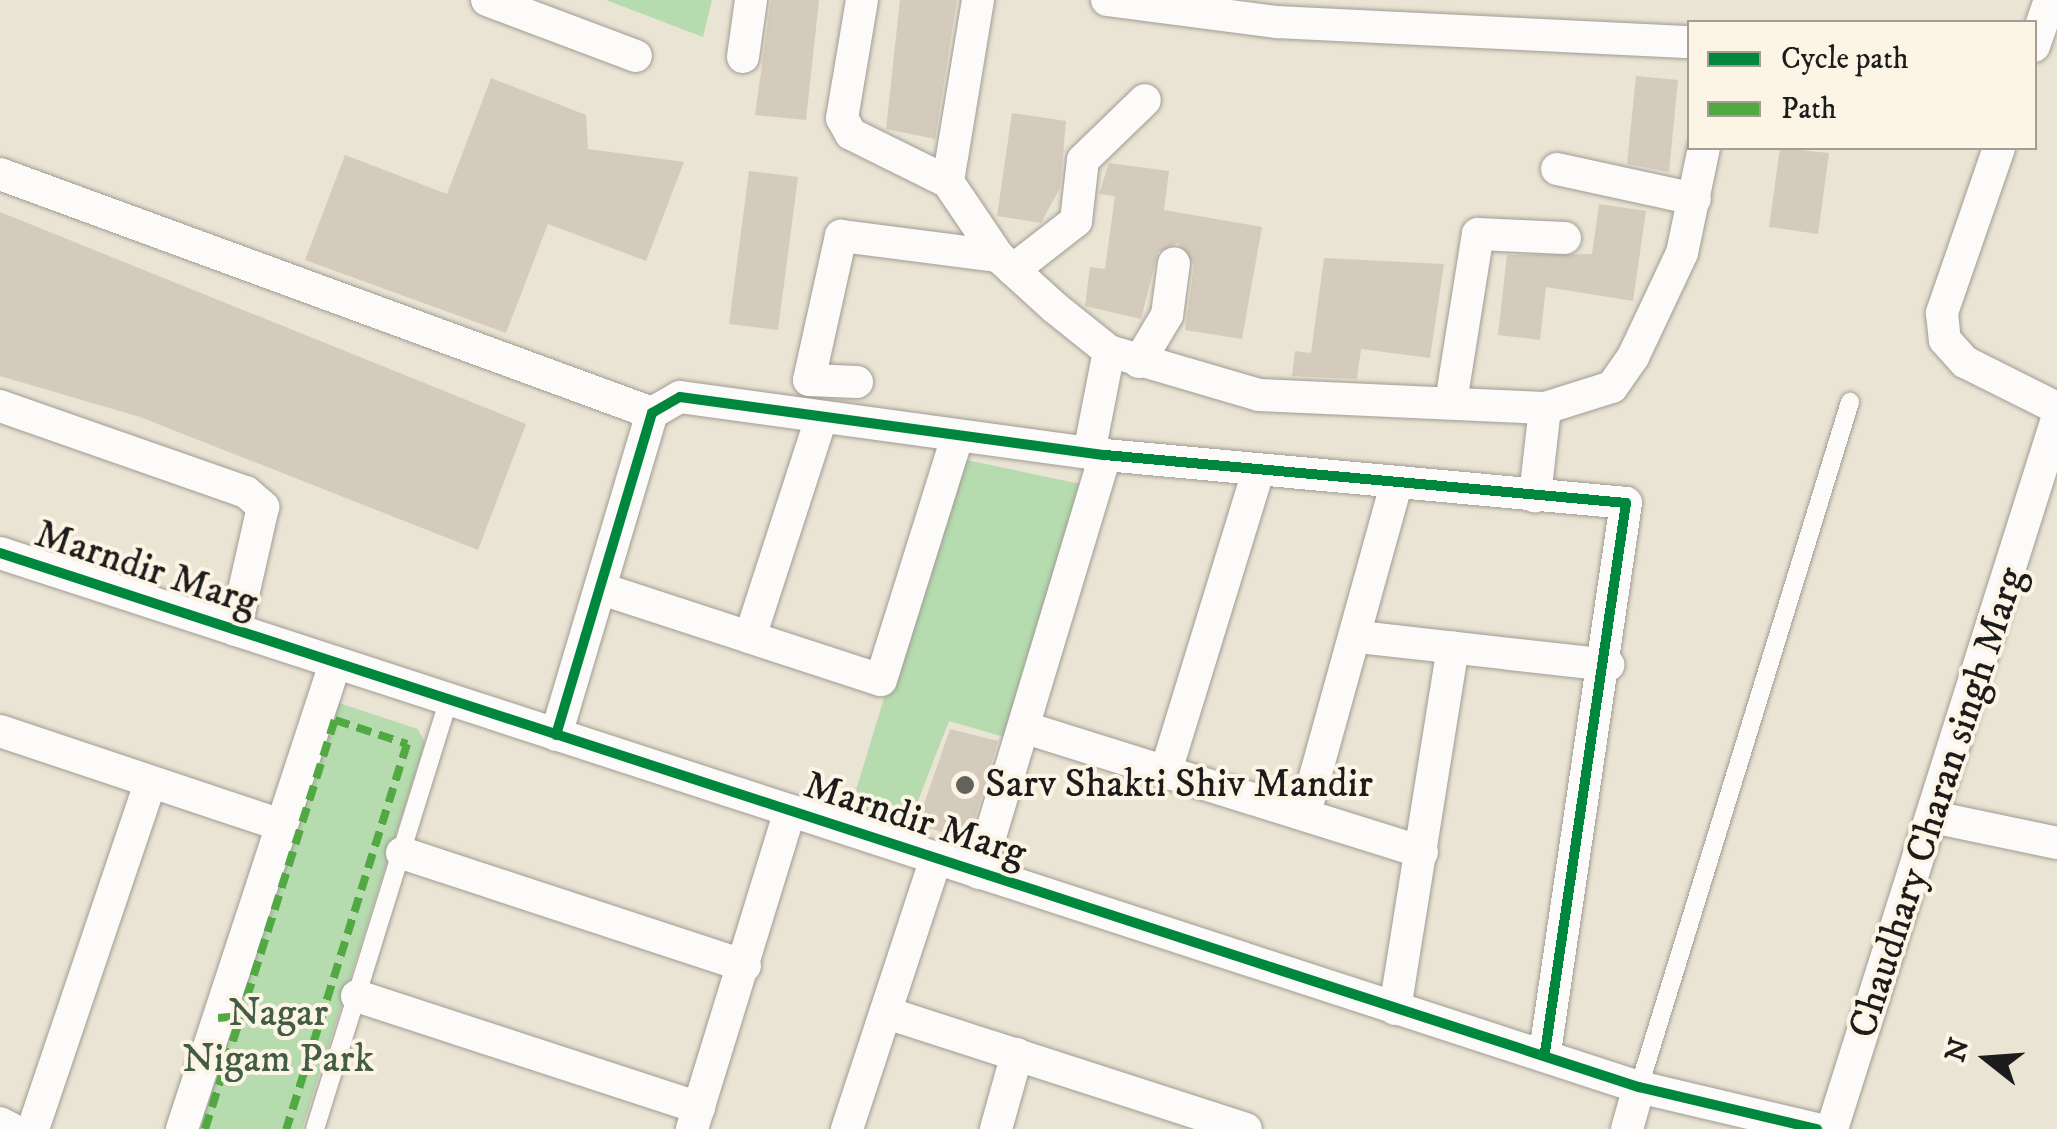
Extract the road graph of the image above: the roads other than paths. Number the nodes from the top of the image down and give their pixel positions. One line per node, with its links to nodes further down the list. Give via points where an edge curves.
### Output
1 (487, 0): 9 (street)
2 (752, 0): 10 (street)
3 (862, 0): 16 (street, via 842,118 851,134)
4 (978, 0): 16 (street)
5 (1108, 0): 8 (street, via 1276,22)
6 (2050, 0): 7 (street)
7 (2037, 37)
8 (1687, 42)
9 (636, 56)
10 (743, 56)
11 (1145, 100): 19 (street, via 1083,160 1076,222)
12 (1704, 150): 17 (street)
13 (1998, 150): 27 (street, via 1942,314 1945,340 1965,362)
14 (1557, 170): 17 (street)
15 (0, 174): 28 (street)
16 (948, 182): 19 (street)
17 (1695, 199): 26 (street, via 1682,253 1612,386)
18 (1565, 238): 23 (street, via 1478,234)
19 (1006, 263): 21 (street); 22 (street, via 841,236 809,380)
20 (1174, 263): 21 (street, via 1167,315)
21 (1124, 356): 23 (street, via 1259,395); 32 (street)
22 (857, 382)
23 (1452, 402): 26 (street)
24 (1850, 402): 65 (lane)
25 (0, 406): 38 (street, via 246,492 262,507)
26 (1545, 408): 35 (street)
27 (2057, 408)
28 (652, 413): 30 (street, via 680,397); 37 (street)
29 (2057, 419): 52 (street, Chaudhary Charan singh Marg)
30 (820, 420): 31 (street); 39 (street)
31 (957, 437): 32 (street); 39 (street, via 881,680)
32 (1097, 454): 33 (street); 45 (street)
33 (1258, 472): 34 (street); 48 (street)
34 (1396, 484): 35 (street); 40 (street)
35 (1535, 496): 43 (street, via 1626,504)
36 (0, 553): 38 (street, Marndir Marg)
37 (602, 589): 39 (street); 47 (street)
38 (236, 630): 42 (street, Marndir Marg)
39 (750, 637)
40 (1359, 638): 41 (street); 51 (street)
41 (1453, 648): 43 (street); 55 (street)
42 (334, 664): 44 (street, Marndir Marg); 53 (street)
43 (1608, 665): 63 (street)
44 (448, 702): 47 (street, Marndir Marg); 56 (lane)
45 (1026, 728): 48 (street); 58 (street)
46 (1, 734): 49 (street)
47 (556, 735): 50 (street, Marndir Marg)
48 (1165, 774): 51 (street)
49 (150, 783): 53 (street); 69 (street)
50 (790, 811): 57 (street, Marndir Marg); 59 (street)
51 (1305, 813): 55 (street)
52 (1933, 816): 54 (street); 77 (street, Chaudhary Charan singh Marg)
53 (281, 825): 70 (street)
54 (2057, 843)
55 (1422, 852): 61 (street)
56 (402, 853): 59 (street); 60 (lane)
57 (936, 859): 58 (street, Marndir Marg); 62 (street)
58 (980, 872): 61 (street, Marndir Marg)
59 (745, 966): 66 (street)
60 (357, 996): 66 (street); 71 (lane)
61 (1395, 1008): 63 (street, Marndir Marg)
62 (887, 1013): 64 (street); 72 (street)
63 (1544, 1052): 65 (street, Marndir Marg)
64 (1017, 1054): 73 (street); 74 (street)
65 (1639, 1087): 75 (street); 76 (street, Marndir Marg)
66 (695, 1118)
67 (0, 1124): 68 (street)
68 (12, 1129)
69 (33, 1129)
70 (182, 1129)
71 (315, 1129)
72 (847, 1129)
73 (996, 1129)
74 (1246, 1129)
75 (1627, 1129)
76 (1817, 1129)
77 (1832, 1129)

